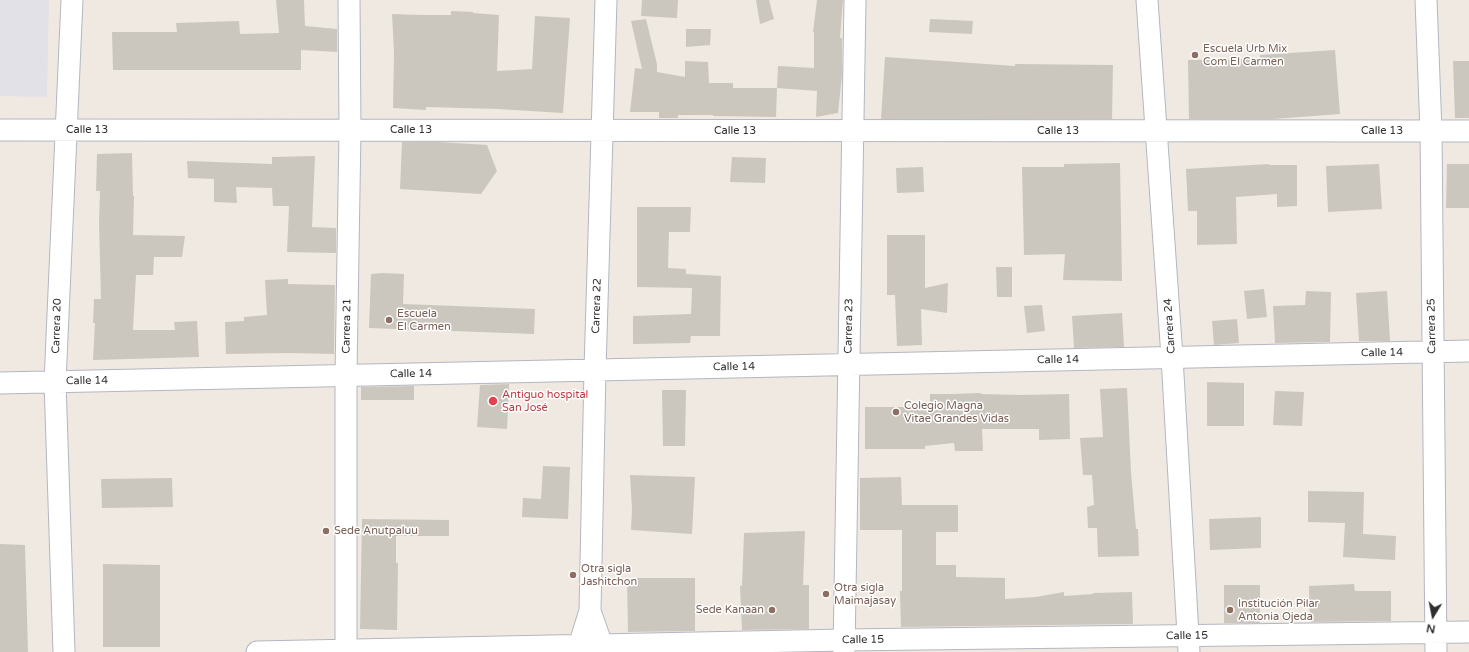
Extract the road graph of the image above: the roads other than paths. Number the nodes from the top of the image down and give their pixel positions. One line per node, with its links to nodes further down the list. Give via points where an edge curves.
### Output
1 (72, 0): 8 (street, Carrera 20)
2 (349, 0): 9 (street, Carrera 21)
3 (606, 0): 10 (street, Carrera 22)
4 (854, 0): 11 (street, Carrera 23)
5 (1147, 0): 12 (street, Carrera 24)
6 (1426, 0): 13 (street, Carrera 25)
7 (0, 130): 8 (street, Calle 13)
8 (65, 130): 9 (street, Calle 13); 21 (street, Carrera 20)
9 (350, 130): 10 (street, Calle 13); 20 (street, Carrera 21)
10 (603, 131): 11 (street, Calle 13); 19 (street, Carrera 22)
11 (852, 131): 12 (street, Calle 13); 18 (street, Carrera 23)
12 (1156, 131): 13 (street, Calle 13); 17 (street, Carrera 24)
13 (1431, 131): 14 (street, Calle 13); 16 (street, Carrera 25)
14 (1469, 132)
15 (1469, 351): 16 (street, Calle 14)
16 (1433, 352): 17 (street, Calle 14); 25 (street, Carrera 25)
17 (1172, 357): 18 (street, Calle 14); 26 (street, Carrera 24)
18 (848, 364): 19 (street, Calle 14); 27 (street, Carrera 23)
19 (595, 370): 20 (street, Calle 14); 23 (street, Carrera 22)
20 (346, 375): 21 (street, Calle 14); 30 (street, Carrera 21)
21 (55, 382): 22 (street, Calle 14); 31 (street, Carrera 20)
22 (0, 383)
23 (590, 611): 28 (street, Carrera 22); 29 (street, Carrera 22)
24 (1469, 632): 25 (street, Calle 15)
25 (1436, 642): 26 (street, Calle 15)
26 (1188, 644): 27 (street, Calle 15)
27 (844, 646): 29 (street, Calle 15)
28 (578, 649): 29 (street, Calle 15); 30 (street, Calle 15)
29 (602, 649)
30 (346, 651): 32 (street, Calle 15)
31 (64, 652)
32 (257, 652)

